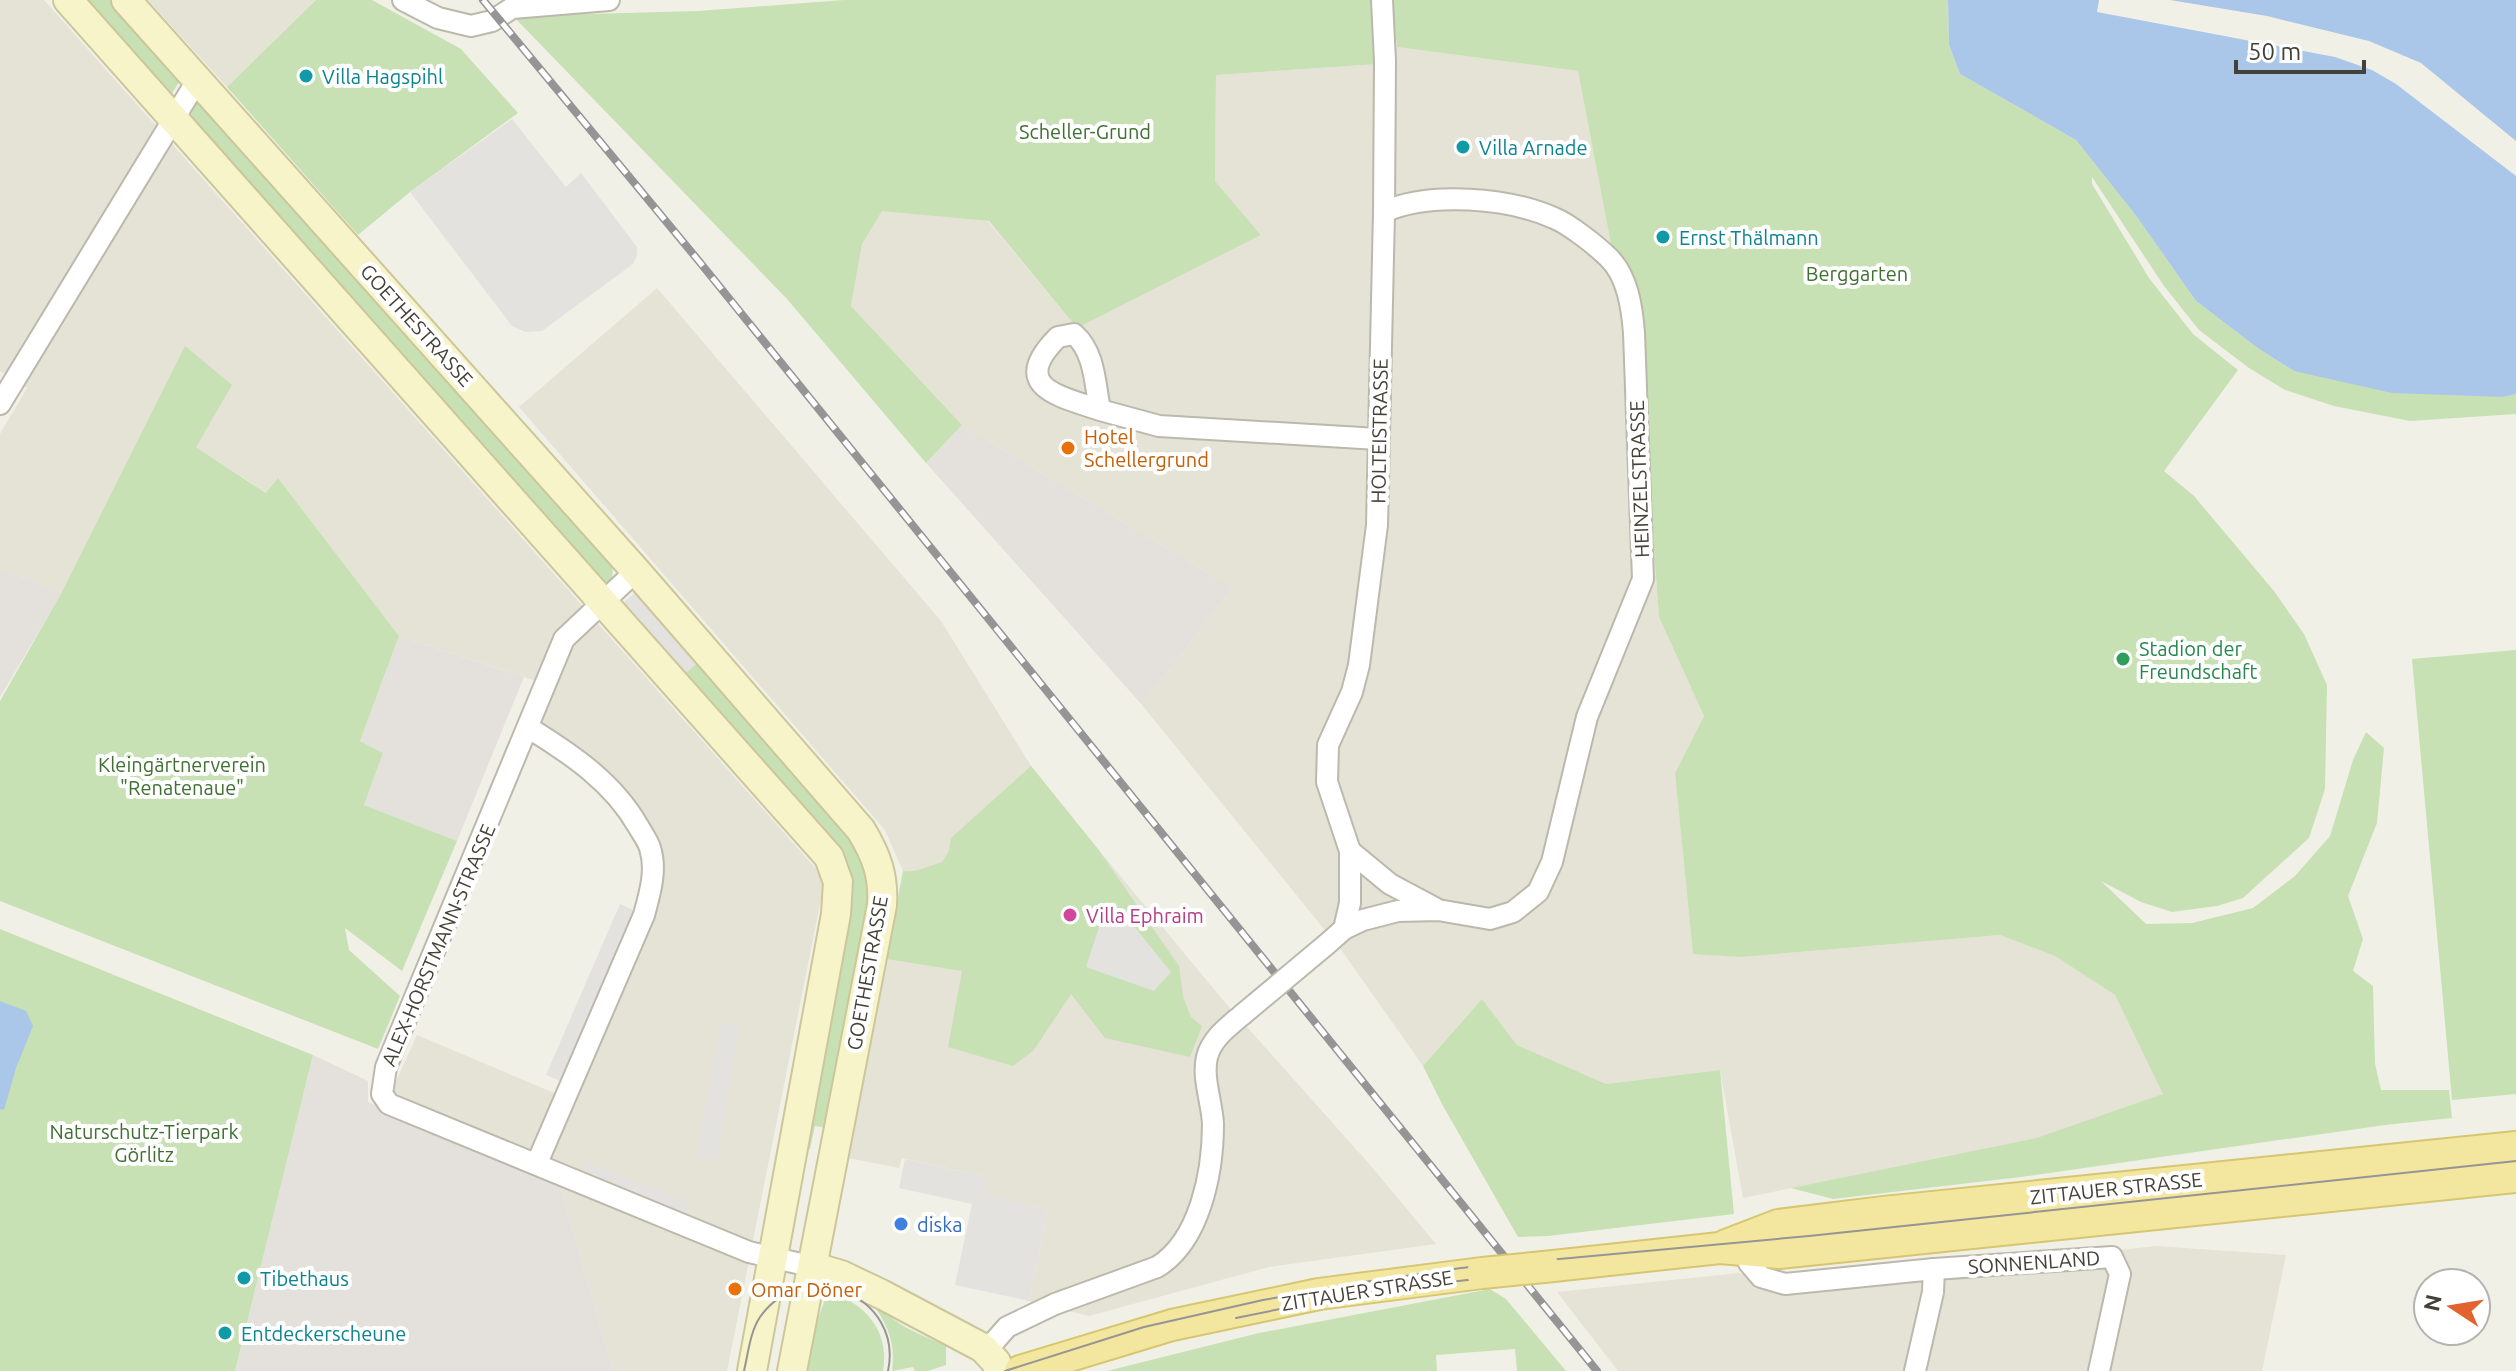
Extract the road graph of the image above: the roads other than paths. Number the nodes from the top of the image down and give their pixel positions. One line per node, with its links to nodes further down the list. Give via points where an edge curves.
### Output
1 (68, 0): 7 (street, GOETHESTRASSE)
2 (126, 0): 6 (street, GOETHESTRASSE)
3 (403, 0): 4 (street, via 438,18 471,26 512,8)
4 (609, 0)
5 (1382, 0): 8 (street, HOLTEISTRASSE)
6 (198, 79): 7 (street); 12 (street, GOETHESTRASSE)
7 (173, 118): 9 (street); 13 (street, GOETHESTRASSE)
8 (1384, 212): 11 (street, HOLTEISTRASSE); 16 (street, HEINZELSTRASSE, via 1404,203 1444,200 1505,203 1556,219 1610,259 1632,307 1643,579 1587,717 1552,862 1538,892 1513,912 1490,919)
9 (0, 404)
10 (1100, 410): 11 (street, via 1159,426)
11 (1378, 439): 15 (street, HOLTEISTRASSE, via 1377,525 1359,665 1328,745 1327,782)
12 (636, 571): 13 (street); 23 (street, GOETHESTRASSE, via 861,830 880,867 882,905)
13 (602, 602): 14 (street, ALEX-HORSTMANN-STRASSE, via 564,639); 22 (street, GOETHESTRASSE, via 819,844 835,870 836,914)
14 (529, 728): 19 (street, via 605,782 629,810 650,848 653,883); 19 (street, ALEX-HORSTMANN-STRASSE, via 383,1075 382,1094 389,1104)
15 (1350, 851): 16 (street, via 1390,884); 17 (street, HOLTEISTRASSE)
16 (1438, 910): 17 (street, HEINZELSTRASSE, via 1398,911)
17 (1344, 929): 25 (street, HEINZELSTRASSE, bridge, via 1218,1035 1208,1054 1213,1123 1209,1164 1198,1211 1183,1244 1157,1267 1007,1327)
18 (2516, 1147): 21 (main road, ZITTAUER STRASSE, via 1778,1225)
19 (537, 1163): 22 (street, ALEX-HORSTMANN-STRASSE)
20 (2516, 1177): 21 (main road, ZITTAUER STRASSE, via 1779,1253)
21 (1735, 1245): 24 (street, SONNENLAND, via 1761,1277 1785,1284); 28 (main road, ZITTAUER STRASSE, bridge, via 1319,1294 1201,1319)
22 (774, 1258): 23 (street); 26 (street, GOETHESTRASSE)
23 (814, 1267): 25 (street, via 881,1294); 27 (street, GOETHESTRASSE)
24 (1934, 1269): 29 (street); 30 (street, SONNENLAND, via 2112,1257 2120,1274)
25 (992, 1361)
26 (752, 1371)
27 (792, 1371)
28 (1020, 1371)
29 (1915, 1371)
30 (2099, 1371)

